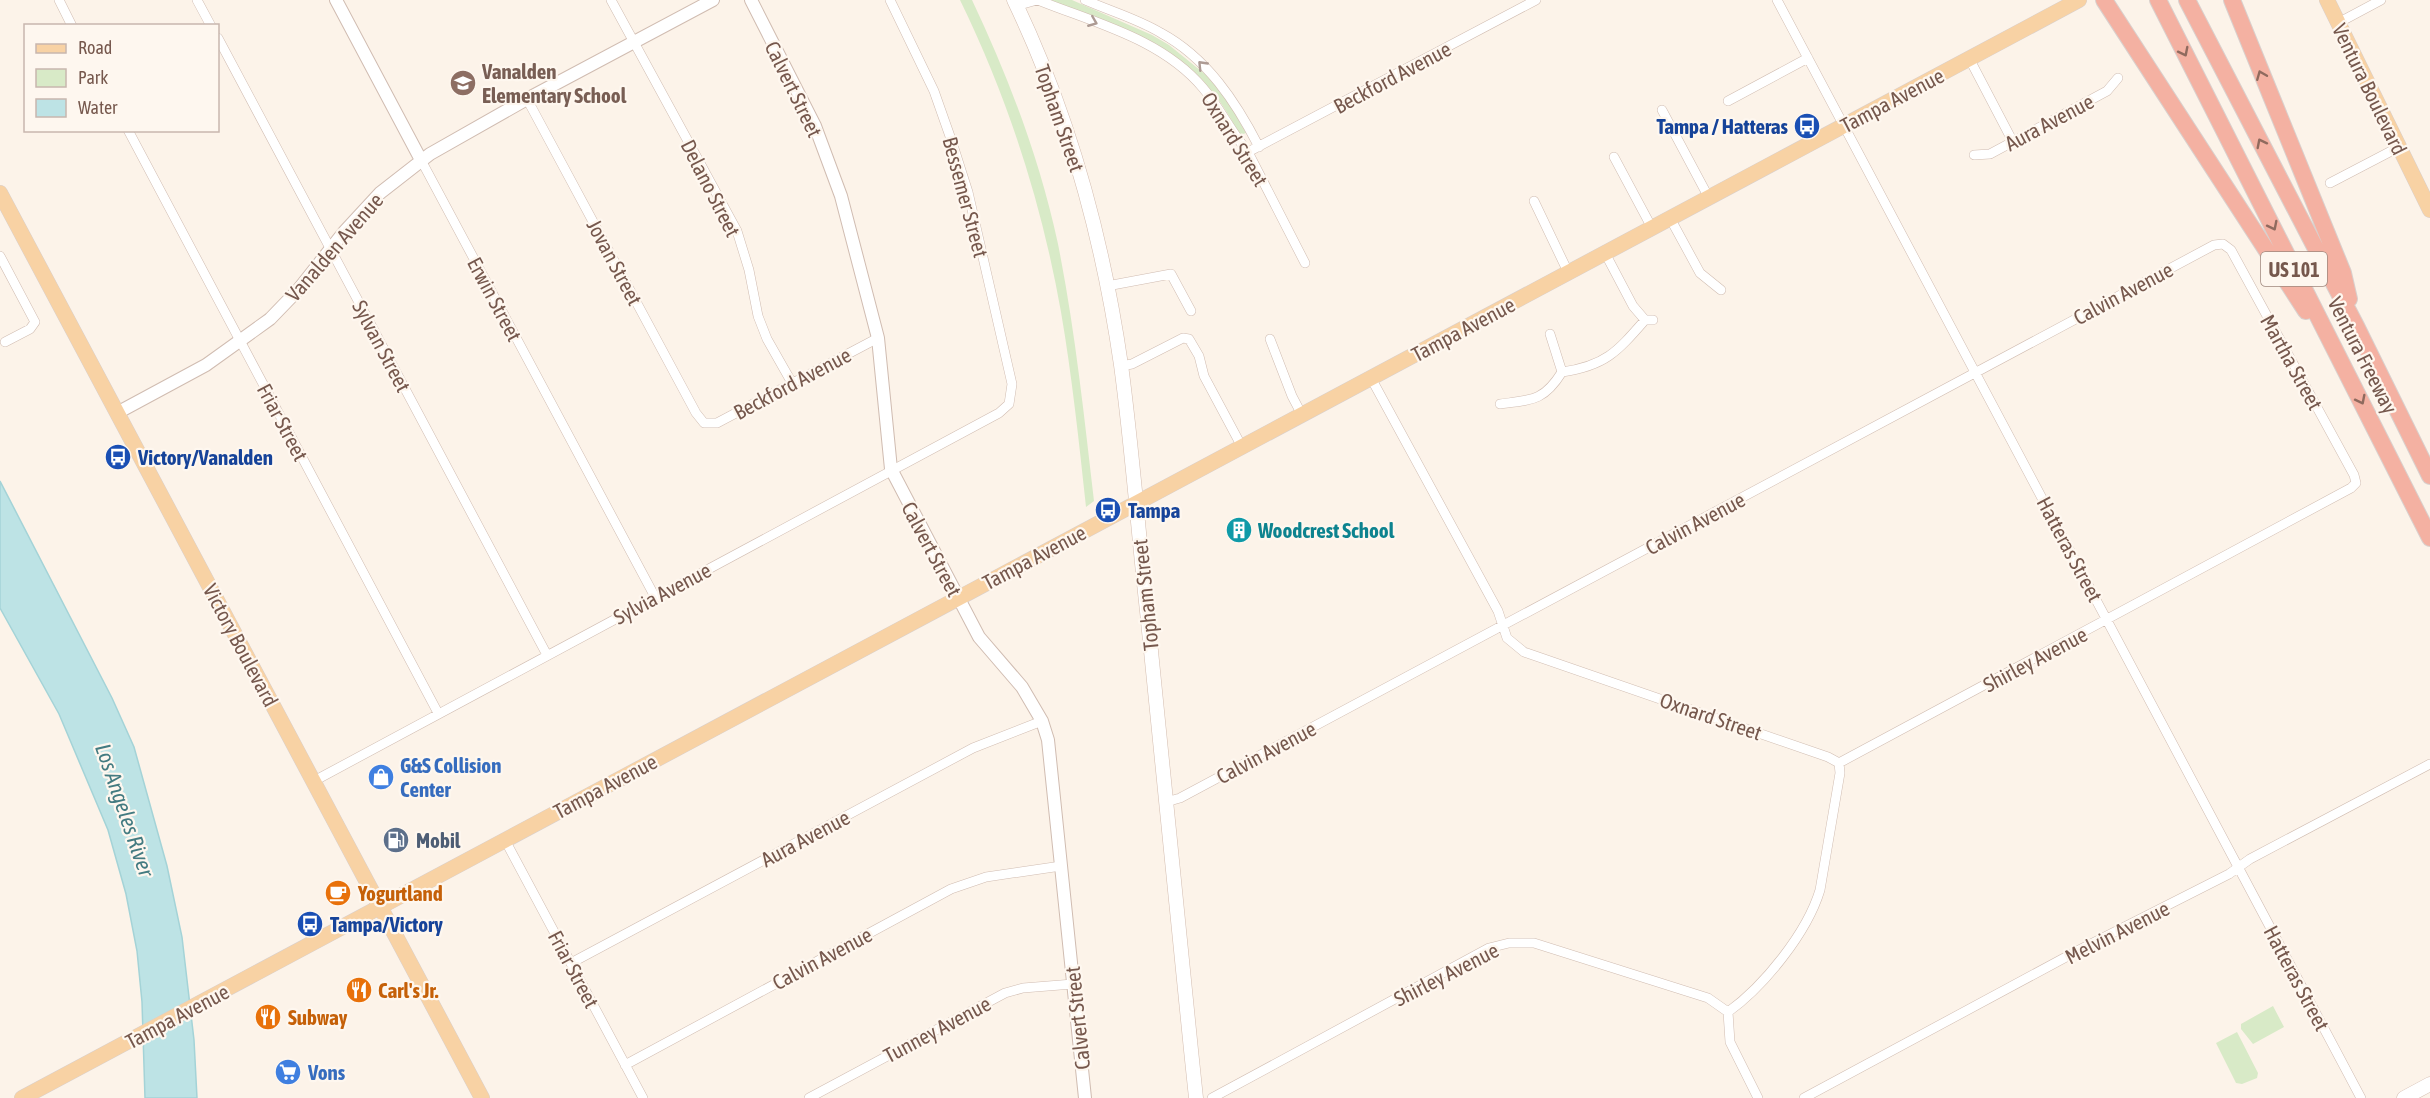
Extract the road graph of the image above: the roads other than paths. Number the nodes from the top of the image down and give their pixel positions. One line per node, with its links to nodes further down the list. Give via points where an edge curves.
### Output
1 (59, 0): 21 (street)
2 (197, 0): 22 (street)
3 (336, 0): 39 (street, Erwin Street)
4 (611, 0): 24 (street, Delano Street)
5 (713, 0): 24 (street, Vanalden Avenue)
6 (751, 0): 58 (street, Calvert Street, via 815,126 841,196)
7 (890, 0): 68 (street, Bessemer Street, via 934,91 968,192 1012,384)
8 (1038, 0): 19 (street, Oxnard Street); 36 (street, Oxnard Street, one-way to 36, via 1154,46 1202,87)
9 (1085, 0): 34 (street, Oxnard Street, one-way to 9, via 1236,105 1196,58 1161,32)
10 (1536, 0): 34 (street, Beckford Avenue)
11 (1777, 0): 25 (street, Hatteras Street)
12 (2079, 0): 26 (main road, Tampa Avenue)
13 (2104, 0): 65 (highway)
14 (2158, 0): 65 (highway, Ventura Freeway / US 101, one-way to 65)
15 (2187, 0): 56 (highway, Ventura Freeway / US 101, one-way to 15)
16 (2232, 0): 56 (highway, one-way to 16, via 2343,273)
17 (2327, 0): 20 (main road, Ventura Boulevard)
18 (2381, 0): 20 (street)
19 (1015, 3): 53 (main road, Topham Street, via 1067,133 1089,204)
20 (2338, 23): 35 (main road, Ventura Boulevard)
21 (71, 24)
22 (210, 24)
23 (219, 40): 48 (street, Sylvan Street)
24 (634, 43): 28 (street, Vanalden Avenue); 67 (street, Delano Street, via 736,231 758,316)
25 (1808, 58): 29 (street); 31 (street, Hatteras Street)
26 (1969, 58): 31 (main road, Tampa Avenue); 33 (street)
27 (2118, 78): 33 (street, Aura Avenue, via 2108,91)
28 (528, 99): 39 (street, Vanalden Avenue); 72 (street, Jovan Street)
29 (1728, 101)
30 (1662, 110): 42 (street)
31 (1844, 125): 42 (main road, Tampa Avenue); 63 (street, Hatteras Street)
32 (129, 132): 61 (street, Friar Street)
33 (2013, 142): 37 (street, Aura Avenue, via 1990,154)
34 (1259, 147): 36 (street, Beckford Avenue)
35 (2399, 147): 40 (street); 44 (main road, Ventura Boulevard)
36 (1248, 152): 51 (street, Oxnard Street)
37 (1974, 155)
38 (1614, 157): 46 (street)
39 (421, 160): 48 (street, Vanalden Avenue, via 380,193); 79 (street, Erwin Street)
40 (2330, 183)
41 (0, 193): 70 (main road, Victory Boulevard)
42 (1709, 198): 45 (main road, Tampa Avenue)
43 (1534, 201): 52 (street)
44 (2430, 210)
45 (1670, 219): 46 (main road, Tampa Avenue); 54 (street, via 1700,273)
46 (1652, 228): 49 (main road, Tampa Avenue)
47 (2223, 244): 63 (street, Calvin Avenue, via 2214,245); 76 (street, Martha Street, via 2231,250)
48 (331, 250): 61 (street, Vanalden Avenue, via 278,312); 83 (street, Sylvan Street)
49 (1605, 253): 52 (main road, Tampa Avenue); 64 (street, via 1633,306 1649,320 1609,358 1594,366)
50 (0, 256): 60 (street, via 35,322)
51 (1305, 263)
52 (1568, 272): 66 (main road, Tampa Avenue)
53 (1107, 286): 55 (street, via 1171,274); 62 (main road, Topham Street)
54 (1721, 290)
55 (1191, 311)
56 (2356, 326): 75 (highway, Ventura Freeway / US 101)
57 (1550, 334): 64 (street)
58 (878, 338): 67 (street, Beckford Avenue); 74 (street, Calvert Street)
59 (1270, 339): 71 (street)
60 (5, 342)
61 (240, 342): 70 (street, Vanalden Avenue); 84 (street, Friar Street)
62 (1121, 366): 73 (street, via 1183,338 1189,339); 77 (main road, Topham Street)
63 (1976, 371): 81 (street, Hatteras Street); 82 (street, Calvin Avenue)
64 (1562, 372): 69 (street, via 1546,394)
65 (2347, 373): 78 (highway, Ventura Freeway / US 101, one-way to 78)
66 (1371, 378): 71 (main road, Tampa Avenue); 82 (street, Oxnard Street, via 1498,611)
67 (792, 383): 72 (street, Beckford Avenue, via 717,423)
68 (1009, 404): 74 (street, Sylvia Avenue)
69 (1500, 404)
70 (117, 413): 88 (main road, Victory Boulevard)
71 (1302, 415): 73 (main road, Tampa Avenue)
72 (704, 423)
73 (1242, 447): 77 (main road, Tampa Avenue)
74 (891, 470): 79 (street, Sylvia Avenue); 80 (street, Calvert Street)
75 (2430, 476)
76 (2356, 483): 81 (street, Shirley Avenue)
77 (1135, 503): 80 (main road, Tampa Avenue); 89 (main road, Topham Street)
78 (2430, 538)
79 (655, 597): 83 (street, Sylvia Avenue)
80 (958, 597): 85 (street, Calvert Street, via 984,645 1022,687); 90 (main road, Tampa Avenue)
81 (2108, 620): 86 (street, Shirley Avenue); 92 (street, Hatteras Street)
82 (1502, 627): 86 (street, Oxnard Street, via 1507,638 1524,652); 89 (street, Calvin Avenue)
83 (547, 655): 84 (street, Sylvia Avenue)
84 (438, 713): 88 (street, Sylvia Avenue)
85 (1042, 721): 91 (street, Calvert Street, via 1048,740); 94 (street, Aura Avenue, via 974,748)
86 (1839, 763): 96 (street, via 1815,909 1761,984)
87 (2430, 764): 92 (street, Melvin Avenue)
88 (314, 780): 93 (main road, Victory Boulevard)
89 (1166, 802): 104 (main road, Topham Street)
90 (505, 840): 93 (main road, Tampa Avenue); 94 (street, Friar Street)
91 (1061, 866): 95 (street, Calvert Street); 97 (street, Calvin Avenue, via 986,877 951,889)
92 (2238, 867): 107 (street, Melvin Avenue); 108 (street, Hatteras Street)
93 (380, 907): 99 (main road, Tampa Avenue); 100 (main road, Victory Boulevard)
94 (571, 963): 97 (street, Friar Street)
95 (1073, 984): 102 (street, Tunney Avenue, via 1005,993); 103 (street, Calvert Street)
96 (1728, 1012): 105 (street, Shirley Avenue, via 1708,998 1585,958 1534,943 1509,943 1489,948); 106 (street, via 1730,1042)
97 (625, 1065): 101 (street, Friar Street)
98 (2430, 1084): 109 (main road)
99 (22, 1098)
100 (482, 1098)
101 (643, 1098)
102 (809, 1098)
103 (1085, 1098)
104 (1196, 1098)
105 (1212, 1098)
106 (1758, 1098)
107 (1804, 1098)
108 (2361, 1098)
109 (2404, 1098)

